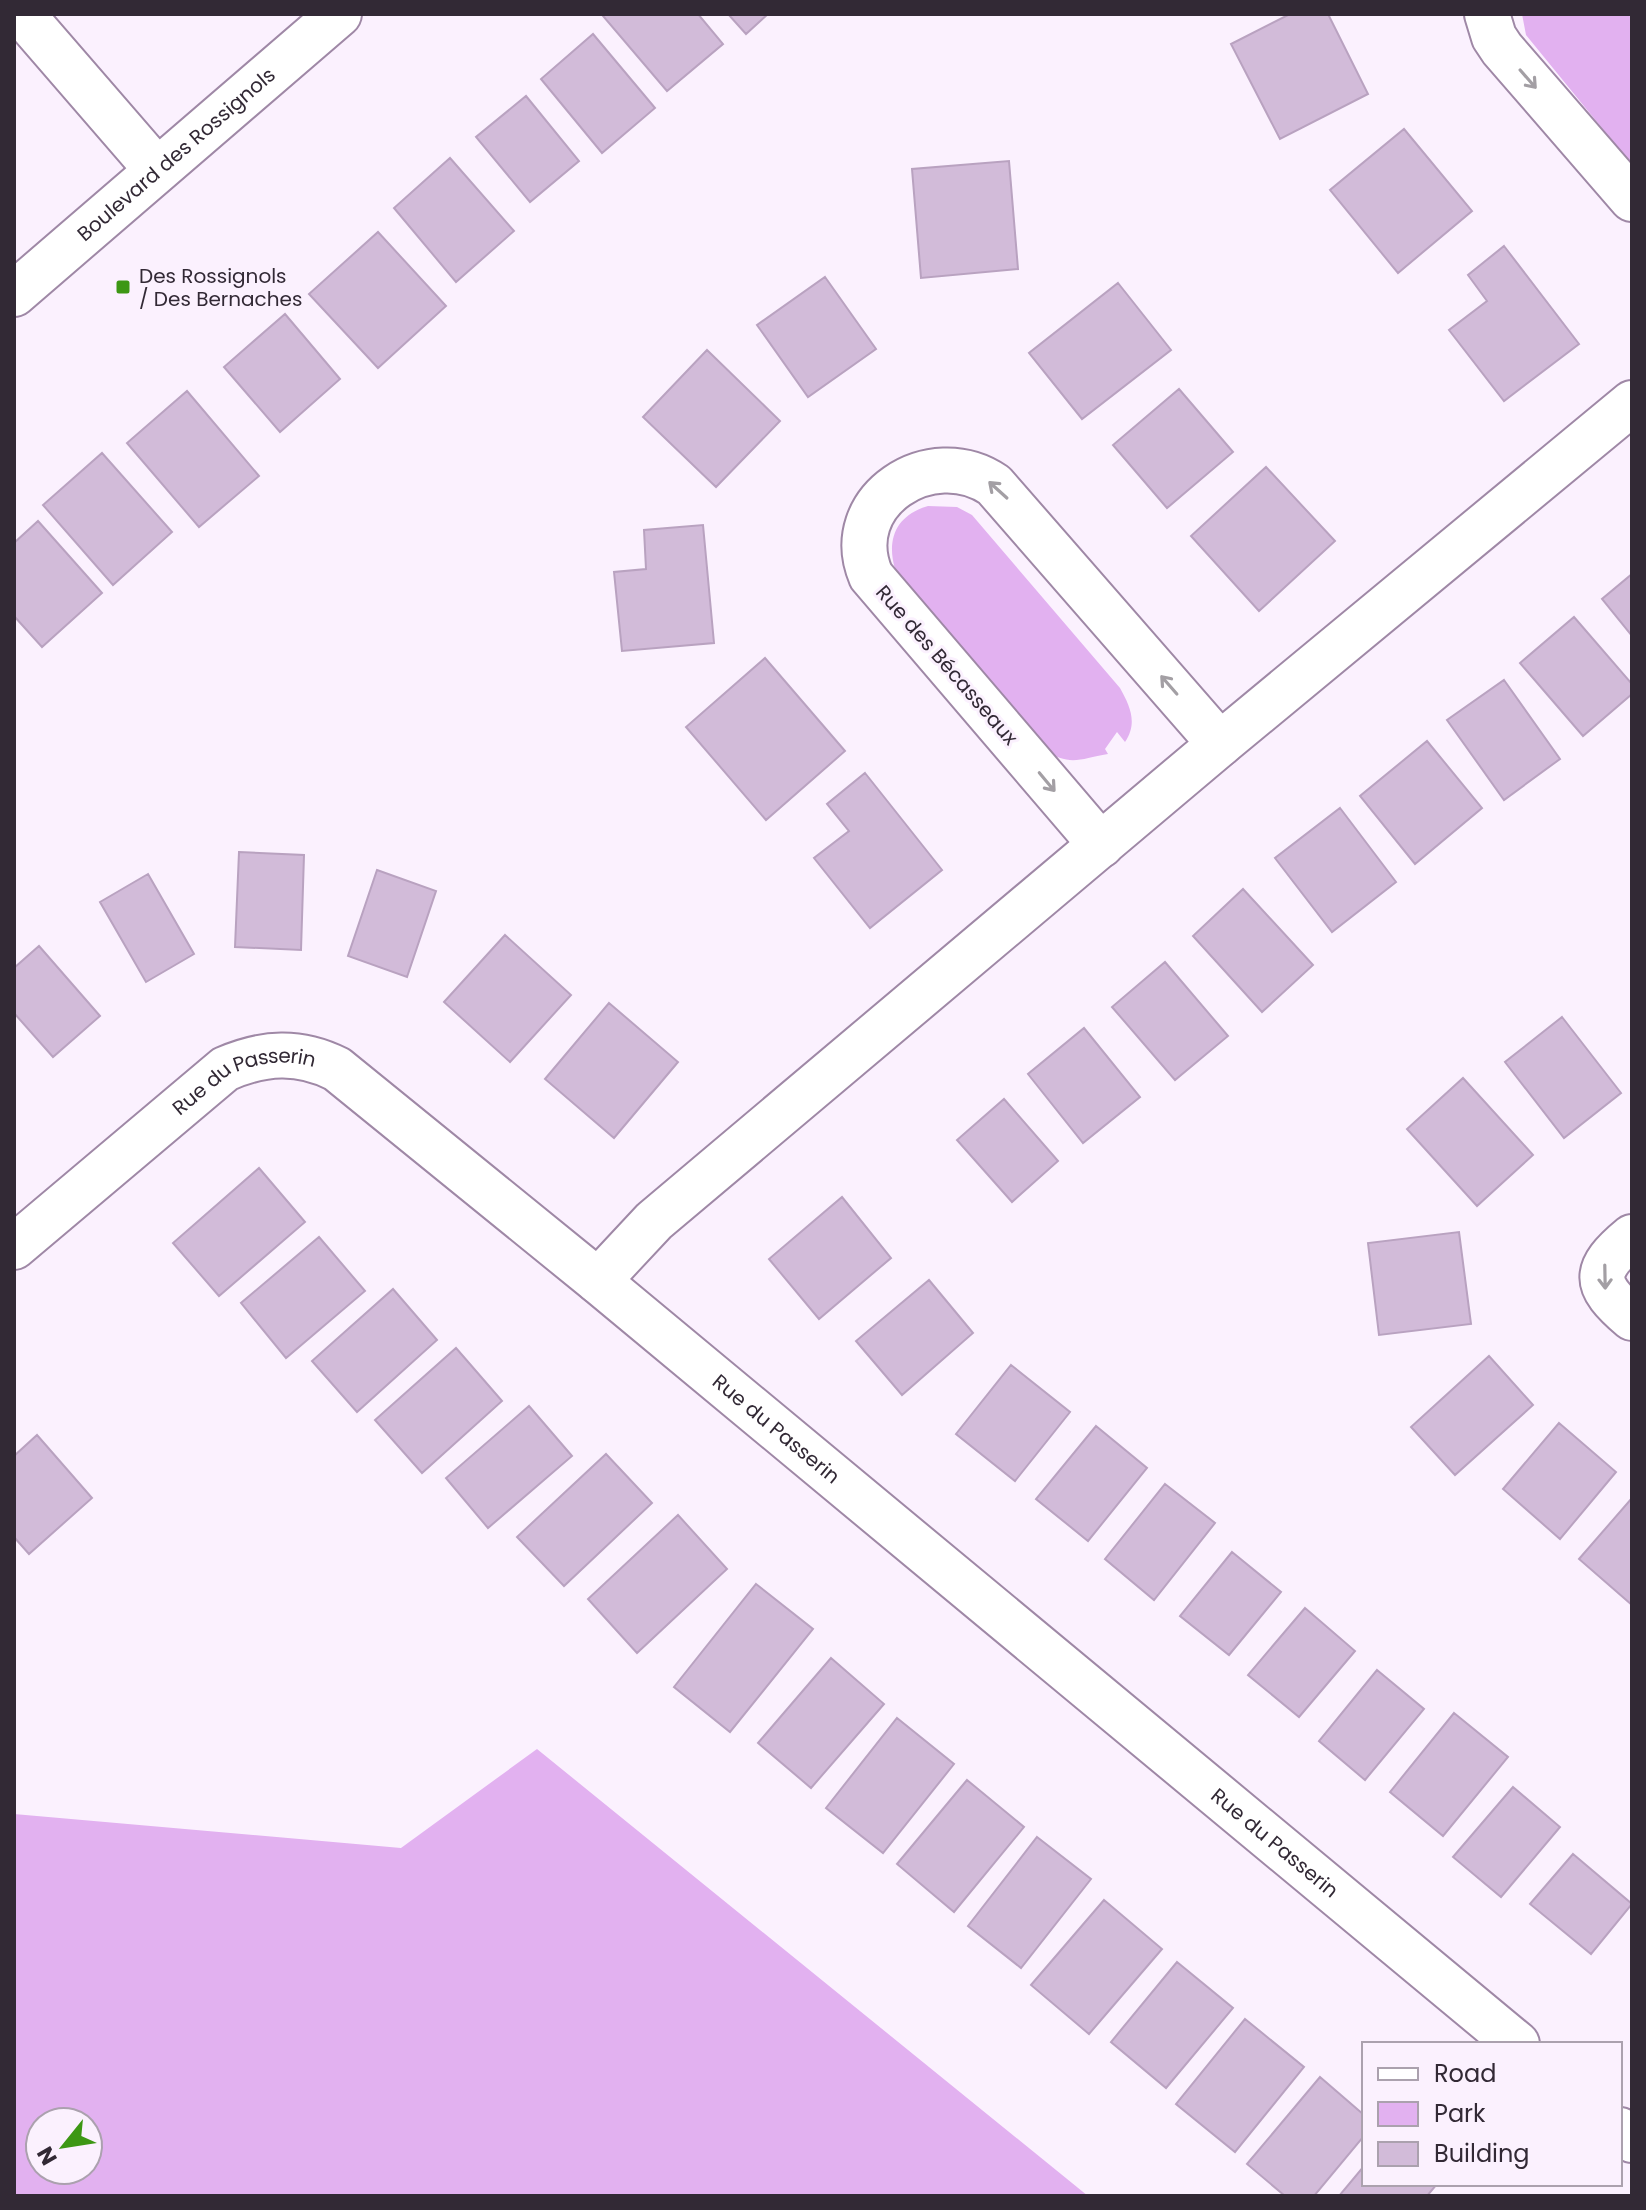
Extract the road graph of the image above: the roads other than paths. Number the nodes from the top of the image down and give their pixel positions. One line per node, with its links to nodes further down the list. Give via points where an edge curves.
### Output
1 (22, 14): 4 (street)
2 (339, 14): 4 (street, Boulevard des Rossignols)
3 (1487, 14): 5 (street, one-way to 5, via 1502,49)
4 (157, 170): 6 (street, Boulevard des Rossignols)
5 (1632, 199)
6 (14, 294)
7 (1632, 403): 8 (street)
8 (1220, 744): 9 (street); 9 (street, Rue des Bécasseaux, one-way to 9, via 982,476 939,469 911,478 887,496 869,519 865,534 871,576)
9 (1101, 845): 12 (street, via 654,1221)
10 (1632, 1237): 13 (street, one-way to 13, via 1608,1258 1602,1277 1607,1295)
11 (14, 1247): 12 (street, Rue du Passerin, via 209,1081 244,1061 281,1054 320,1060 353,1080)
12 (598, 1281): 14 (street, Rue du Passerin)
13 (1632, 1318)
14 (1515, 2042)

